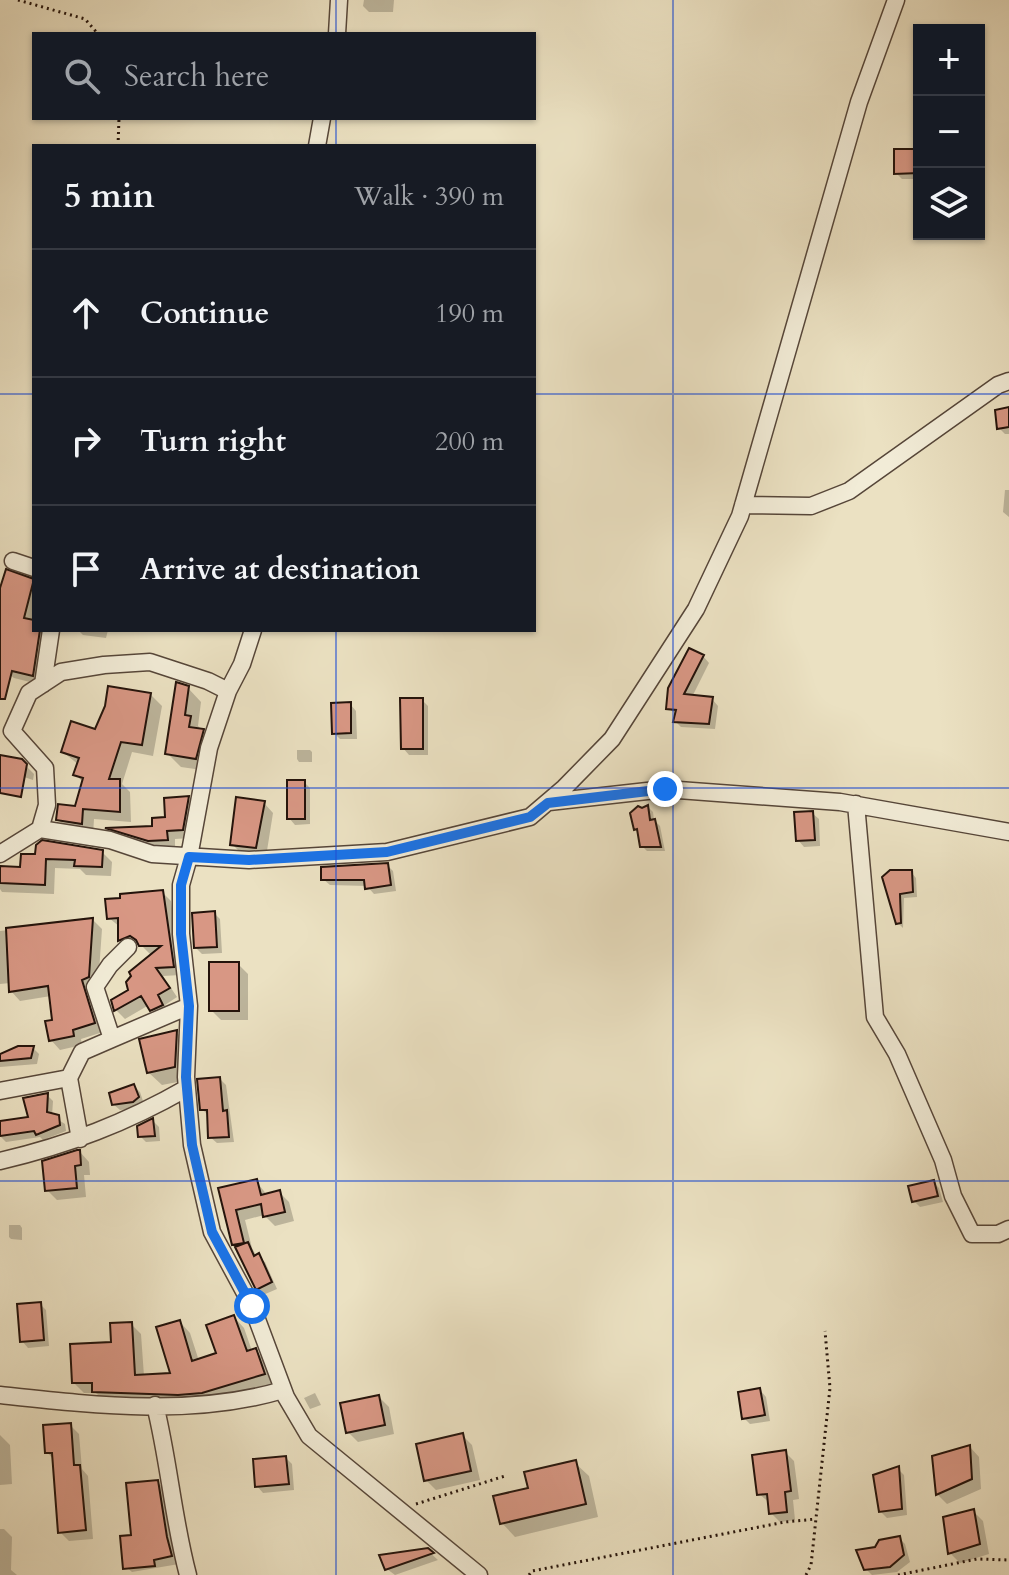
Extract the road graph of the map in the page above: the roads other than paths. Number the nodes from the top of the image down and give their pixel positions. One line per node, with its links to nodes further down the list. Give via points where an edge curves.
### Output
1 (339, 0): 3 (street)
2 (896, 0): 7 (street, via 859,102)
3 (337, 32)
4 (322, 120): 5 (street)
5 (317, 144)
6 (1009, 381): 7 (street, via 849,491 811,506)
7 (743, 505): 15 (street, via 696,609 612,739)
8 (13, 561): 9 (street)
9 (32, 567)
10 (51, 632): 12 (street)
11 (252, 632): 13 (street)
12 (43, 684): 13 (street, via 61,672 150,662); 14 (street, via 29,693)
13 (228, 691): 20 (street, via 209,748)
14 (6, 735): 17 (street, via 45,768 47,805)
15 (548, 803): 16 (street, via 665,789); 20 (street, via 530,817 387,852 249,860)
16 (856, 804): 18 (street); 29 (street, via 875,1017 897,1054 972,1234)
17 (40, 829): 19 (street); 20 (street)
18 (1009, 832)
19 (0, 854)
20 (189, 857): 22 (street, via 181,885)
21 (128, 947): 23 (street, via 95,987)
22 (189, 1006): 23 (street); 25 (street)
23 (112, 1039): 24 (street, via 82,1052)
24 (69, 1078): 26 (street); 27 (street)
25 (187, 1088): 27 (street); 30 (street, via 192,1145 212,1232 252,1306)
26 (0, 1091)
27 (80, 1139): 28 (street)
28 (0, 1161)
29 (1009, 1229)
30 (283, 1390): 32 (street, via 205,1405); 34 (street, via 309,1436)
31 (0, 1395): 32 (street)
32 (155, 1405): 33 (street)
33 (188, 1575)
34 (479, 1575)

